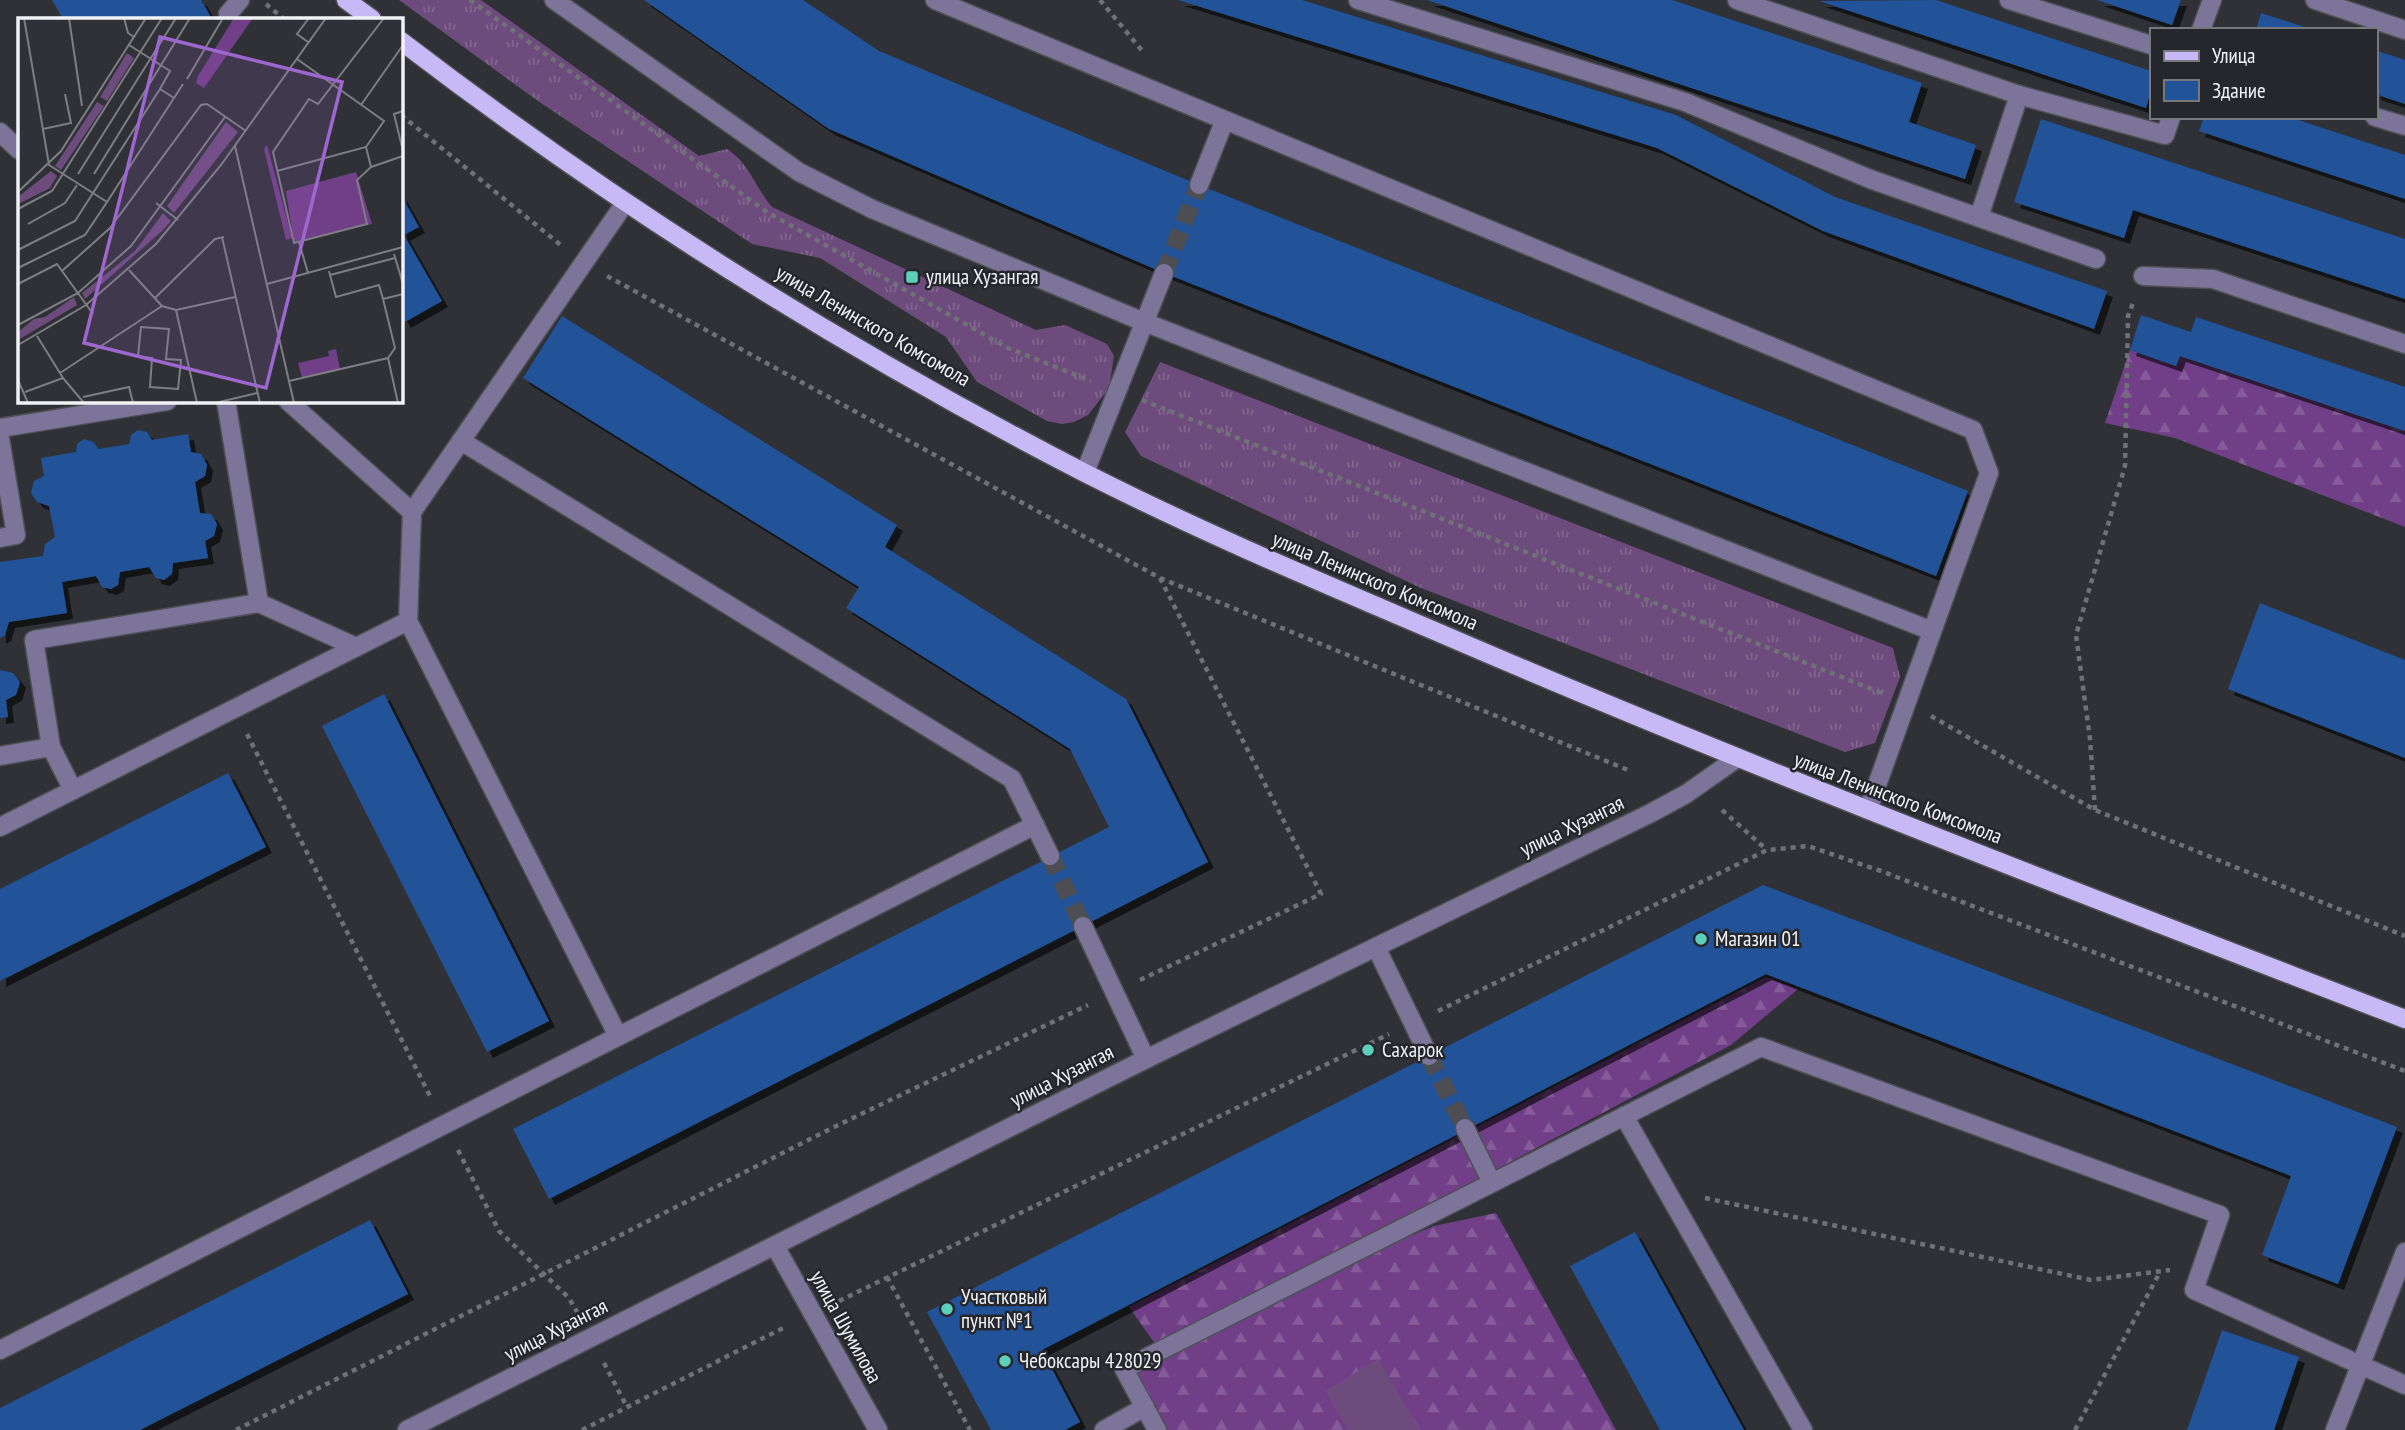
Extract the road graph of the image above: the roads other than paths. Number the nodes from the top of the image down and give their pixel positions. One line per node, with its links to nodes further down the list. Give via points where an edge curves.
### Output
1 (346, 0): 9 (main road)
2 (554, 0): 27 (street, via 799,172 872,209)
3 (935, 0): 17 (street)
4 (1358, 0): 23 (street, via 1685,102 1870,179)
5 (1737, 0): 14 (street)
6 (2009, 0): 13 (street)
7 (2212, 0): 10 (street)
8 (2315, 0): 11 (street)
9 (371, 18)
10 (2202, 28)
11 (2405, 30)
12 (402, 42): 22 (main road, улица Ленинского Комсомола)
13 (2150, 45)
14 (2019, 95): 16 (street, via 2165,135); 23 (street)
15 (2377, 118): 18 (street)
16 (2170, 119)
17 (1224, 122): 21 (street); 40 (street, via 1973,430 1989,473)
18 (2405, 126)
19 (0, 132): 20 (street)
20 (18, 149)
21 (1199, 185)
22 (625, 203): 34 (street); 35 (main road, улица Ленинского Комсомола, via 863,349)
23 (1979, 217): 24 (street)
24 (2096, 259)
25 (1164, 273): 27 (street)
26 (2143, 276): 28 (street, via 2213,279)
27 (1144, 322): 35 (street); 40 (street)
28 (2405, 344)
29 (161, 402): 32 (street)
30 (226, 402): 38 (street)
31 (289, 402): 36 (street)
32 (0, 428)
33 (0, 439): 37 (street, via 16,536)
34 (461, 441): 36 (street); 47 (street, via 1012,779)
35 (1085, 472): 44 (main road, улица Ленинского Комсомола, via 1258,555)
36 (412, 512): 39 (street)
37 (0, 538)
38 (259, 603): 41 (street); 42 (street, via 34,640)
39 (408, 621): 41 (street); 53 (street)
40 (1933, 631): 46 (street)
41 (356, 647): 45 (street)
42 (51, 747): 43 (street); 45 (street)
43 (0, 756)
44 (1736, 759): 46 (main road, улица Ленинского Комсомола); 51 (street, улица Хузангая, via 1686,794)
45 (73, 790): 48 (street)
46 (1868, 810): 52 (main road, улица Ленинского Комсомола)
47 (1035, 825): 49 (street); 53 (street)
48 (0, 827)
49 (1050, 856)
50 (1083, 926): 55 (street)
51 (1376, 947): 54 (street); 55 (street, улица Хузангая)
52 (2405, 1019)
53 (618, 1036): 61 (street)
54 (1429, 1056)
55 (1146, 1059): 59 (street, улица Хузангая)
56 (1624, 1116): 58 (street); 62 (street, via 1761,1047 2220,1215 2194,1290); 69 (street)
57 (1465, 1128): 58 (street)
58 (1492, 1183): 64 (street, via 1124,1369)
59 (775, 1246): 65 (street, улица Хузангая); 66 (street, улица Шумилова)
60 (2405, 1252): 62 (street)
61 (0, 1350)
62 (2359, 1365): 63 (street); 70 (street)
63 (2405, 1385)
64 (1145, 1407): 67 (street); 68 (street)
65 (407, 1430)
66 (877, 1430)
67 (1104, 1430)
68 (1157, 1430)
69 (1803, 1430)
70 (2335, 1430)

